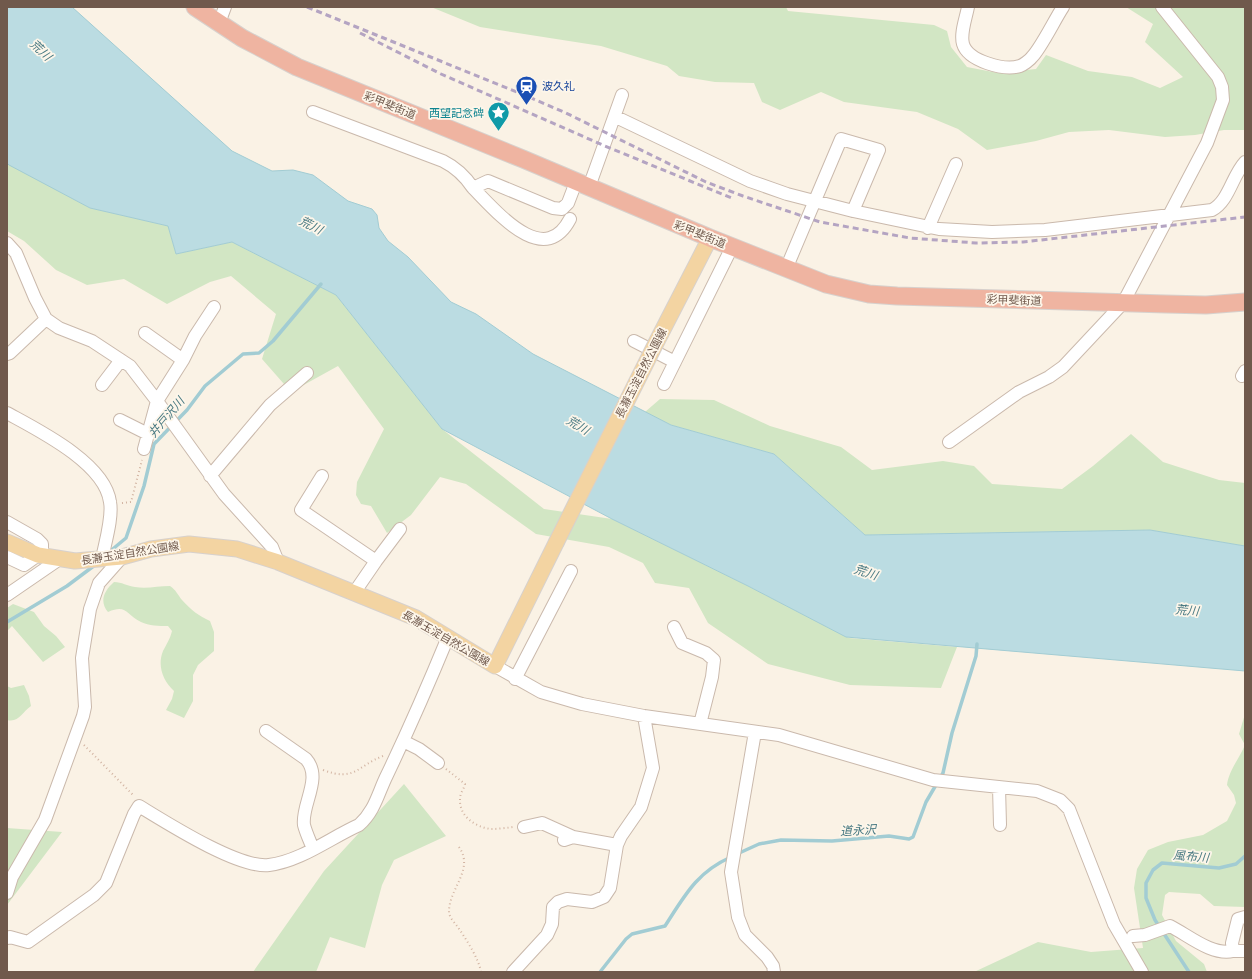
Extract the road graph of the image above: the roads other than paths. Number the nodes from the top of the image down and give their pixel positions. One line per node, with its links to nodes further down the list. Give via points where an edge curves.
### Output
1 (194, 7): 6 (highway, 彩甲斐街道)
2 (225, 7): 6 (street)
3 (968, 7): 4 (street, via 963,43 969,53 982,61 1000,66 1020,66 1033,57)
4 (1063, 7)
5 (1162, 7): 16 (street, via 1218,77 1223,100 1207,143)
6 (219, 23): 12 (highway, 彩甲斐街道, via 297,67)
7 (622, 95): 9 (street)
8 (313, 112): 13 (street, via 443,161 464,175)
9 (616, 117): 12 (street); 14 (street, via 750,181)
10 (1245, 162): 16 (street, via 1217,208)
11 (956, 164): 18 (street)
12 (582, 184): 13 (street, via 562,209 553,208 488,181); 19 (highway, 彩甲斐街道)
13 (473, 188): 17 (street, via 500,215 527,236 538,240 554,238 566,228)
14 (814, 201): 15 (street); 15 (street, via 841,139 879,150); 22 (street)
15 (853, 211): 18 (street)
16 (1168, 216): 18 (street, via 1045,230 966,232); 24 (street)
17 (570, 219)
18 (928, 228)
19 (710, 238): 21 (highway, 彩甲斐街道); 59 (main road, 長瀞玉淀自然公園線, bridge)
20 (7, 243): 26 (street, via 16,253)
21 (732, 247): 22 (highway, 彩甲斐街道); 32 (street)
22 (786, 269): 24 (highway, 彩甲斐街道, via 849,290 890,296)
23 (1245, 302): 24 (highway, 彩甲斐街道)
24 (1123, 303): 40 (street, via 1063,367 1019,392)
25 (214, 307): 31 (street)
26 (46, 319): 29 (street); 30 (street, via 59,328 92,340)
27 (145, 333): 31 (street)
28 (634, 341): 32 (street)
29 (7, 354)
30 (121, 360): 35 (street); 36 (street, via 136,373)
31 (183, 360): 36 (street)
32 (675, 362): 34 (street)
33 (307, 373): 42 (street, via 270,405)
34 (664, 384)
35 (102, 385)
36 (157, 401): 39 (street); 42 (street)
37 (7, 413): 50 (street, via 54,439 86,463 109,494 111,504)
38 (120, 420): 39 (street)
39 (148, 434): 41 (street)
40 (949, 442)
41 (144, 448)
42 (210, 476): 53 (street, via 272,547)
43 (322, 476): 52 (street, via 301,510)
44 (7, 522): 47 (street, via 42,544)
45 (400, 529): 52 (street)
46 (7, 542): 47 (main road, 長瀞玉淀自然公園線)
47 (40, 556): 48 (street, via 24,565); 51 (main road, 長瀞玉淀自然公園線)
48 (7, 557)
49 (122, 557): 50 (main road, 長瀞玉淀自然公園線); 53 (main road, 長瀞玉淀自然公園線, via 189,544 237,548); 73 (street, via 99,583 90,609 82,658 85,707 83,716 45,820 12,877)
50 (102, 559): 51 (main road, 長瀞玉淀自然公園線)
51 (58, 560): 56 (street)
52 (376, 561): 55 (street)
53 (278, 562): 55 (main road, 長瀞玉淀自然公園線)
54 (571, 571): 60 (street)
55 (354, 593): 58 (main road, 長瀞玉淀自然公園線, via 416,618)
56 (7, 595)
57 (674, 627): 62 (street, via 682,643 706,653 714,660)
58 (448, 637): 59 (main road, 長瀞玉淀自然公園線); 65 (street)
59 (495, 666): 60 (street)
60 (515, 678): 61 (street, via 540,692 582,704)
61 (644, 716): 62 (street); 70 (street, via 653,768 650,784 641,808)
62 (700, 724): 64 (street)
63 (266, 731): 71 (street, via 312,765 313,775 304,824)
64 (755, 732): 67 (street, via 779,735 932,780); 80 (street, via 731,872 738,917 745,935 767,957)
65 (401, 746): 66 (street, via 419,749); 71 (street, via 378,800 365,820)
66 (438, 763)
67 (999, 787): 68 (street); 72 (street, via 1028,790 1060,800 1069,809)
68 (1000, 825)
69 (524, 827): 70 (street, via 542,823 568,838)
70 (617, 845): 79 (street, via 610,888 604,898 592,902 567,899 558,902 553,907 552,924 547,935)
71 (313, 849): 76 (street, via 282,862 255,865 192,837 139,806 106,883 28,942)
72 (1098, 885): 75 (street, via 1107,888 1119,915); 78 (street, via 1114,924)
73 (7, 893)
74 (1245, 917): 77 (street, via 1238,919 1232,943)
75 (1133, 936): 77 (street, via 1145,935 1170,926 1211,948 1225,953); 78 (street, via 1137,954)
76 (7, 938)
77 (1239, 951)
78 (1134, 959): 81 (street)
79 (514, 972)
80 (774, 972)
81 (1142, 972)

